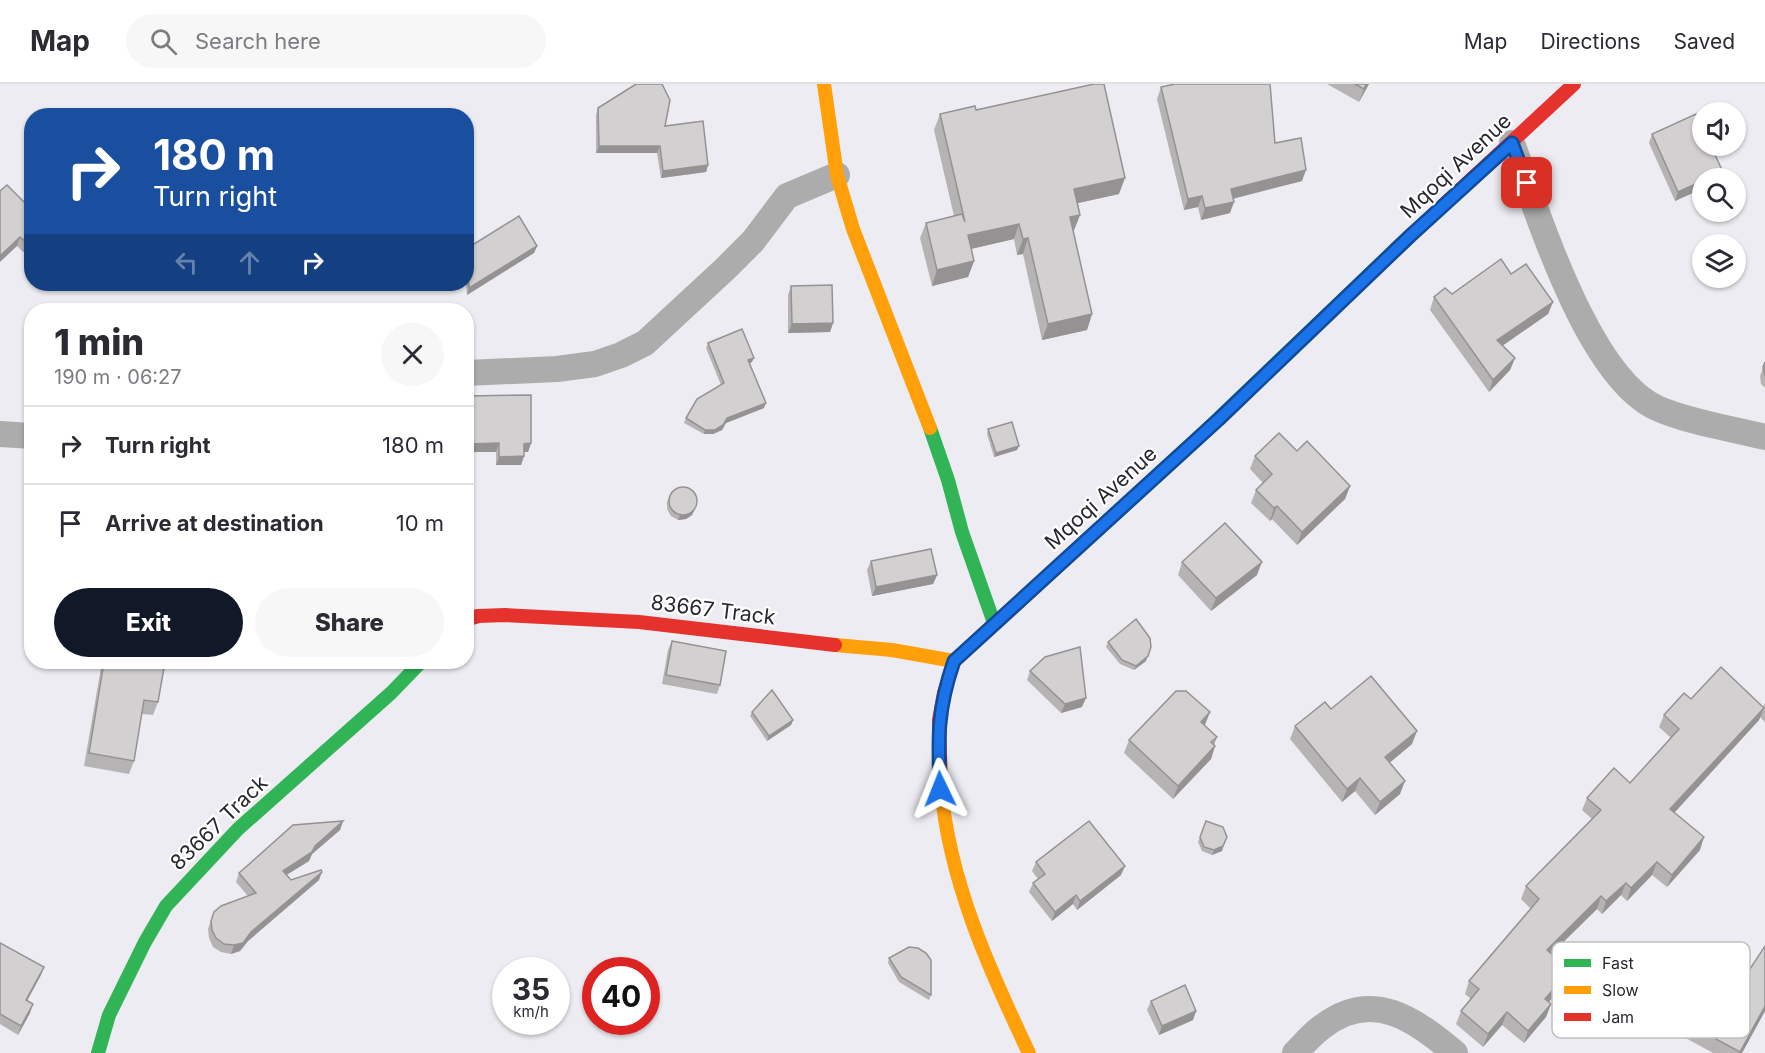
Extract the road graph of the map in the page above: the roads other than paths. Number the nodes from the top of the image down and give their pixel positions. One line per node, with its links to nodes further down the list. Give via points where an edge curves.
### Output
1 (825, 84): 4 (street)
2 (1574, 84): 3 (street, Mqoqi Avenue)
3 (1512, 143): 8 (street, via 1576,307 1629,388 1658,409); 10 (street, Mqoqi Avenue, via 1219,419)
4 (837, 174): 5 (street, via 787,196 753,241 645,343 595,364); 10 (street, via 853,230 926,416)
5 (474, 373)
6 (0, 434): 7 (street)
7 (24, 436)
8 (1765, 437)
9 (474, 617): 11 (street, 83667 Track, via 505,615 639,622 892,650)
10 (994, 623): 11 (street, Mqoqi Avenue)
11 (954, 661): 14 (street, Mqoqi Avenue, via 945,686 938,735 944,825 960,889)
12 (414, 669): 13 (street, 83667 Track, via 238,829 166,906 113,1006)
13 (98, 1053)
14 (1029, 1053)
15 (1295, 1053): 16 (street, via 1322,1027 1344,1013 1367,1008 1386,1009 1411,1020)
16 (1455, 1053)

